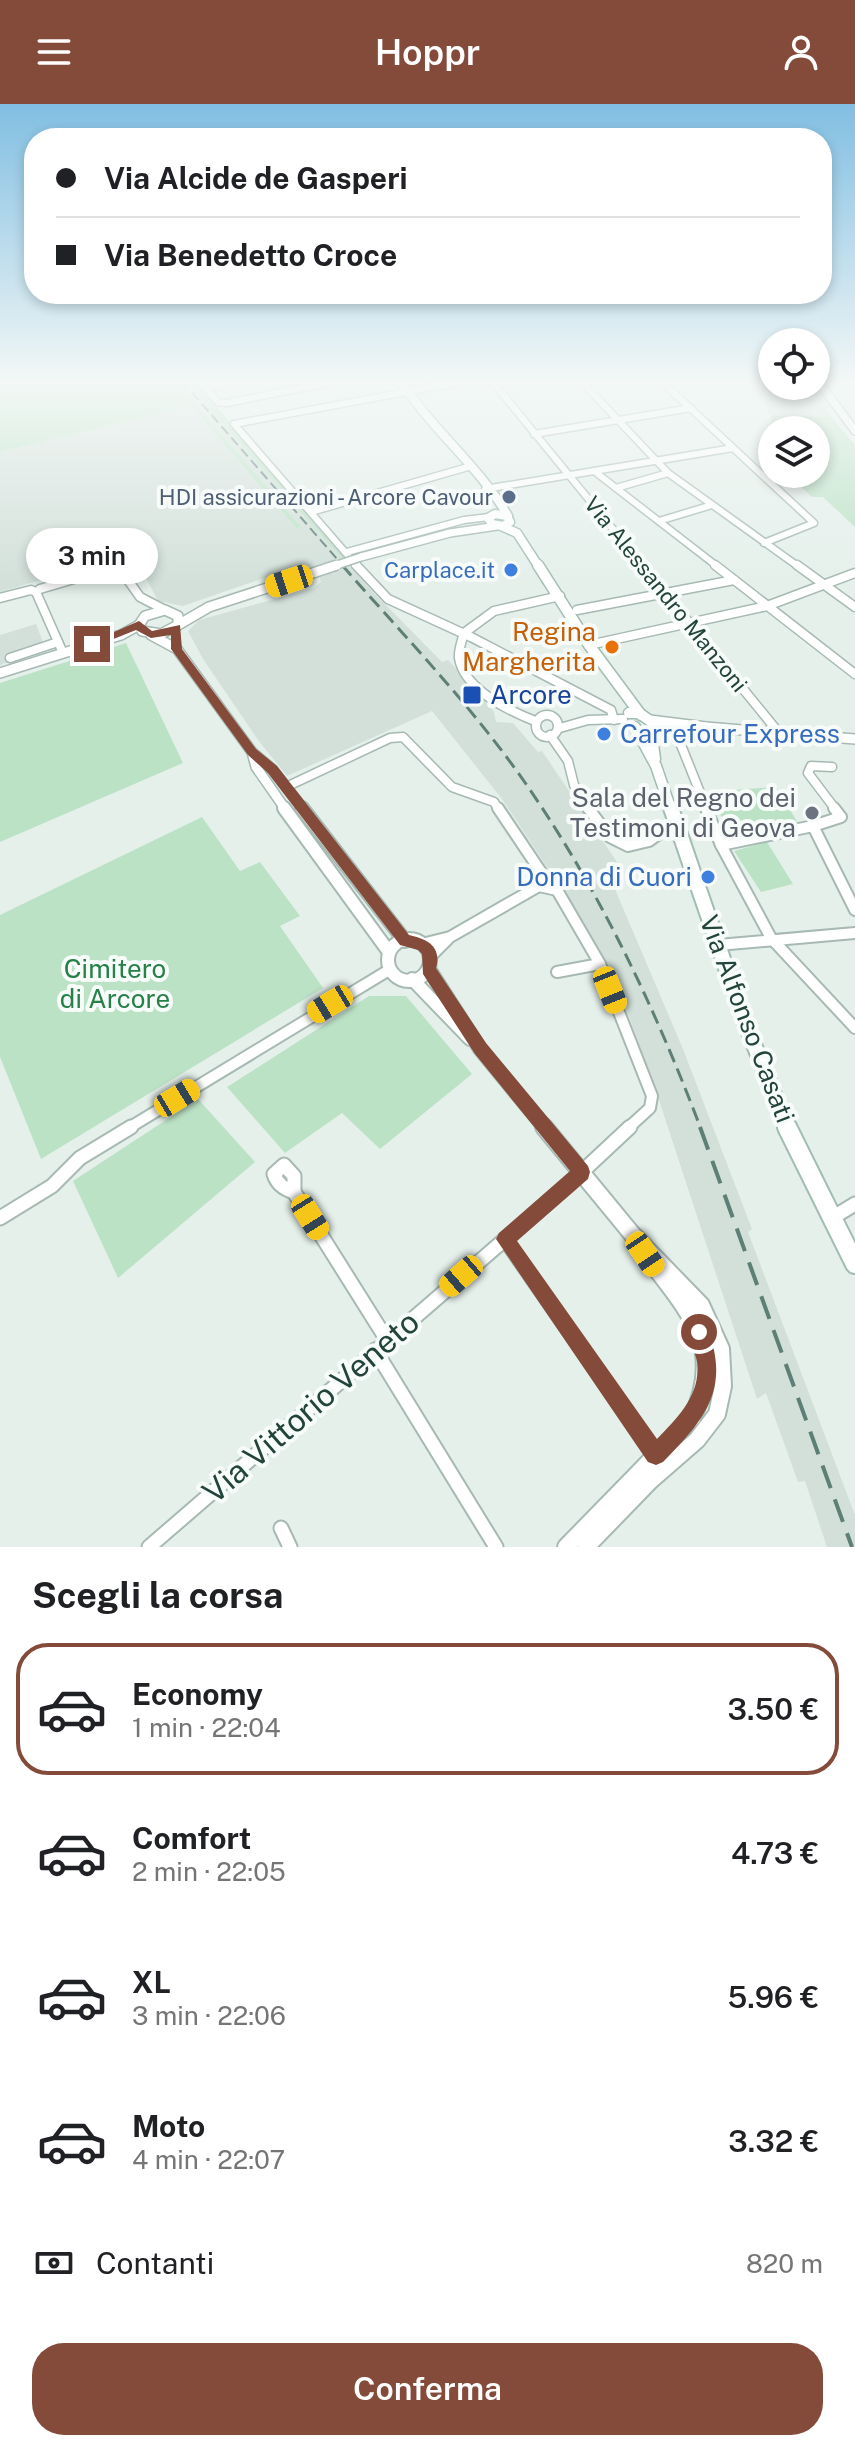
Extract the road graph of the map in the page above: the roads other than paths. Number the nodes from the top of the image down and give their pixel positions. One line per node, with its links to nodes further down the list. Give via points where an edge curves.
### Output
1 (255, 448): 16 (street)
2 (452, 448): 9 (main road)
3 (453, 448): 13 (main road)
4 (546, 448): 12 (street, Via Alessandro Manzoni)
5 (643, 448): 8 (street)
6 (731, 448): 8 (street)
7 (733, 448): 22 (street, via 814,523)
8 (655, 461): 10 (street); 11 (street)
9 (468, 467): 13 (main road); 16 (street)
10 (594, 471): 12 (street); 14 (street)
11 (668, 473): 14 (street); 15 (street)
12 (568, 475): 13 (street); 28 (street, Via Alessandro Manzoni)
13 (488, 488): 17 (main road, via 495,506); 18 (main road)
14 (616, 488): 19 (street)
15 (712, 505): 19 (street); 22 (street)
16 (311, 512): 23 (street)
17 (491, 516): 18 (main road); 20 (main road, via 489,522); 21 (street); 23 (street)
18 (509, 518): 20 (main road); 35 (main road)
19 (659, 521): 25 (street)
20 (499, 526): 21 (street); 29 (main road, via 517,533)
21 (450, 533): 33 (street, bridge)
22 (764, 543): 26 (street)
23 (347, 552): 40 (street, via 388,599)
24 (855, 573): 26 (street)
25 (734, 580): 28 (street); 32 (street)
26 (825, 585): 32 (street); 34 (street)
27 (40, 589): 30 (street, via 118,566)
28 (665, 592): 35 (street); 38 (street, Via Alessandro Manzoni)
29 (560, 596): 40 (street, via 494,611); 44 (main road)
30 (140, 597): 36 (street); 37 (street)
31 (0, 598): 43 (street, via 36,592)
32 (767, 606): 38 (street); 50 (street)
33 (209, 607): 36 (street); 39 (street)
34 (855, 607)
35 (577, 610): 44 (main road)
36 (168, 611): 37 (street, via 152,612); 39 (street, via 178,616)
37 (140, 622): 41 (street); 42 (street)
38 (691, 623): 44 (street); 58 (street, Via Alessandro Manzoni)
39 (177, 626): 41 (street); 45 (street)
40 (464, 633): 51 (street); 54 (street, via 460,664 494,702)
41 (149, 634): 42 (street); 45 (street)
42 (121, 635): 46 (street)
43 (58, 642): 46 (street); 47 (street)
44 (593, 644): 48 (main road)
45 (177, 649): 62 (street)
46 (63, 653): 49 (street)
47 (10, 658)
48 (606, 666): 51 (main road); 55 (main road)
49 (0, 673)
50 (855, 674)
51 (622, 717): 53 (street); 55 (main road); 56 (main road)
52 (554, 718): 53 (street); 54 (street); 57 (street)
53 (588, 720): 57 (street)
54 (535, 721): 59 (street, via 538,732)
55 (649, 724): 56 (main road); 58 (street); 63 (main road)
56 (635, 727): 63 (main road)
57 (560, 728): 59 (street)
58 (779, 733): 61 (street)
59 (550, 735): 66 (street, via 605,836 616,845 637,844)
60 (677, 735): 68 (street)
61 (855, 739)
62 (252, 752): 65 (street); 77 (street, via 260,775)
63 (656, 766): 66 (main road, Via Alfonso Casati)
64 (832, 767): 67 (street, via 811,766 808,773 841,817)
65 (286, 787): 69 (street, via 392,737 403,737 452,787 494,802 541,872); 74 (street)
66 (675, 822): 76 (main road, Via Alfonso Casati)
67 (813, 826): 68 (street); 70 (street)
68 (721, 845): 73 (street)
69 (539, 886): 72 (street); 79 (street, via 558,893)
70 (855, 910)
71 (855, 933): 73 (street)
72 (450, 937): 75 (street); 78 (street)
73 (771, 938): 76 (street); 83 (street)
74 (405, 941): 75 (street); 77 (street)
75 (422, 944): 78 (street)
76 (718, 945): 89 (main road, Via Alfonso Casati, via 767,1080)
77 (389, 952): 80 (street)
78 (430, 962): 82 (street); 84 (street)
79 (600, 964): 81 (street); 85 (street, via 652,1105)
80 (389, 970): 82 (street); 88 (street, via 80,1158 52,1186)
81 (557, 972)
82 (412, 979): 84 (street)
83 (855, 1028)
84 (480, 1049): 85 (street)
85 (582, 1172): 90 (street, Via Vittorio Veneto); 93 (street, via 706,1314 721,1349 724,1373 712,1396 717,1414 704,1433)
86 (294, 1192): 92 (street)
87 (855, 1204): 89 (street)
88 (0, 1218)
89 (830, 1219): 91 (main road, Via Alfonso Casati)
90 (505, 1239): 92 (street, Via Vittorio Veneto); 93 (street)
91 (855, 1264)
92 (381, 1345): 95 (street, Via Vittorio Veneto); 97 (street)
93 (660, 1462): 98 (street); 99 (street)
94 (281, 1528): 96 (street)
95 (149, 1547)
96 (290, 1547)
97 (496, 1547)
98 (566, 1547)
99 (586, 1547)

